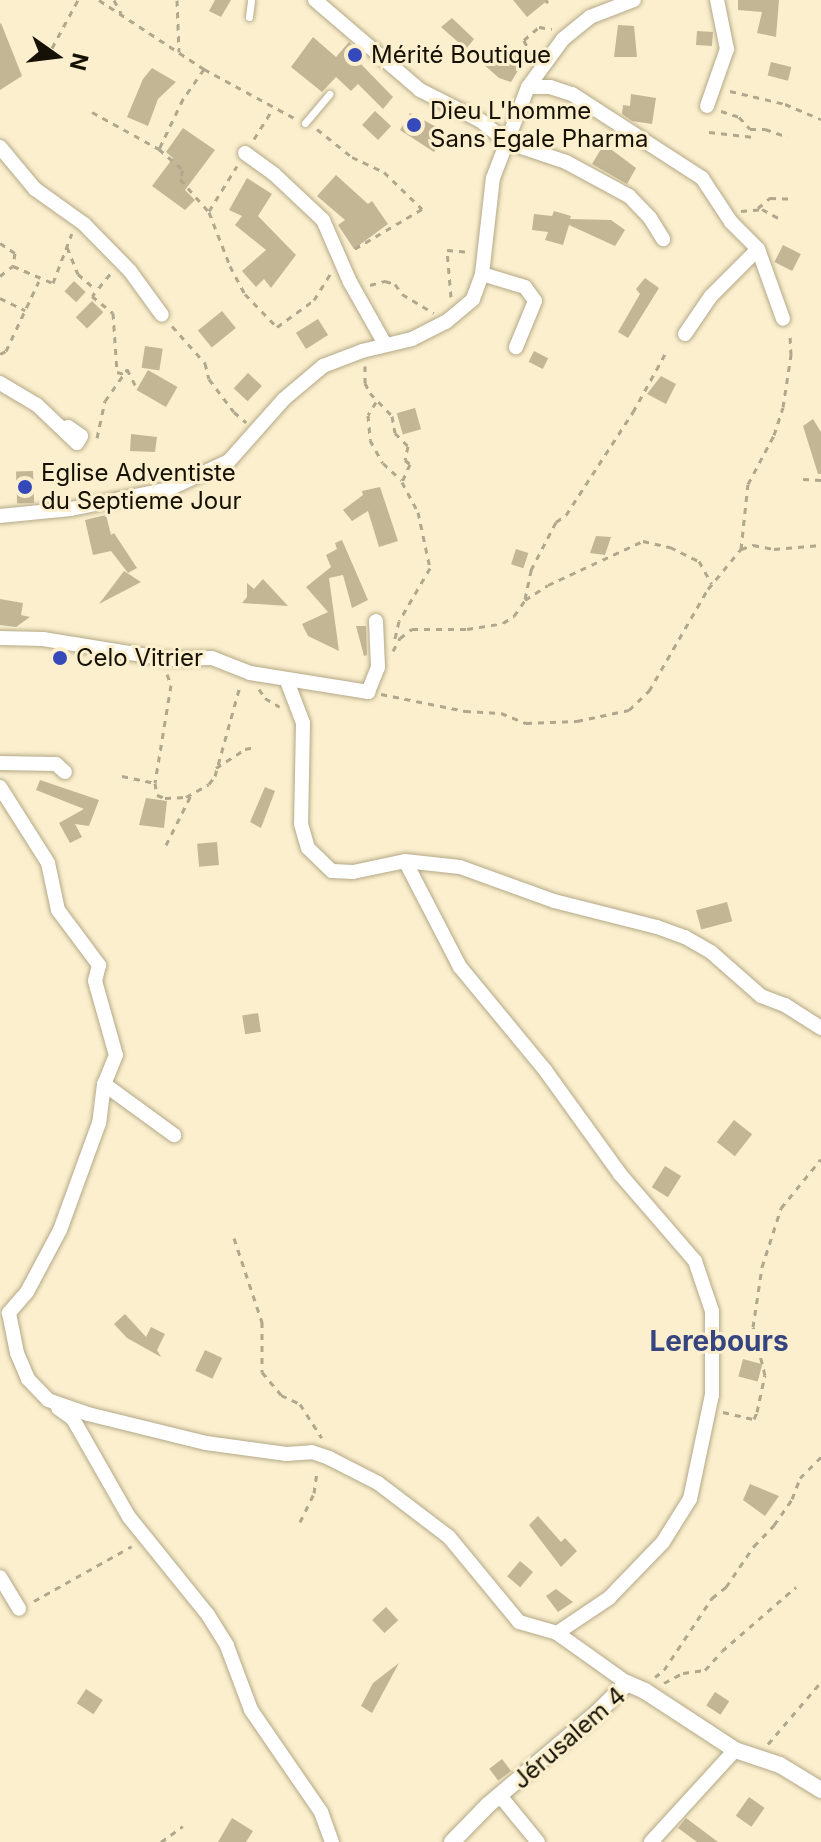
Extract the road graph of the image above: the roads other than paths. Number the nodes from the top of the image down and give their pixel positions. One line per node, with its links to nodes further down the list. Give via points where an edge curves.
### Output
1 (251, 0): 5 (lane)
2 (315, 0): 10 (street, via 420,90 481,121)
3 (634, 0): 6 (street, via 590,17 563,39)
4 (717, 0): 8 (street, via 727,49)
5 (249, 17)
6 (528, 87): 10 (street); 14 (street, via 572,94 702,178)
7 (329, 94): 9 (lane)
8 (707, 106)
9 (305, 123)
10 (507, 142): 13 (street, via 566,162 629,196); 15 (street, via 493,178)
11 (0, 147): 16 (street, via 35,189 84,224 124,265)
12 (245, 153): 19 (street, via 323,220)
13 (663, 239)
14 (758, 249): 17 (street); 18 (street, via 711,296)
15 (482, 274): 19 (street, via 473,299 412,339); 20 (street, via 525,287 535,301)
16 (162, 315)
17 (783, 319)
18 (685, 334)
19 (385, 344): 23 (street, via 323,366 284,399 229,461 169,489 71,509)
20 (516, 347)
21 (0, 383): 22 (street, via 37,405 77,443)
22 (74, 432)
23 (0, 516)
24 (376, 621): 26 (street, via 378,667 368,692)
25 (0, 638): 26 (street, via 43,639 167,659 212,658)
26 (287, 681): 30 (street, via 302,716 301,824 308,848 332,871)
27 (0, 763): 28 (street, via 56,764)
28 (65, 772)
29 (0, 787): 32 (street, via 48,863 58,910 99,965 95,981 116,1055)
30 (405, 861): 31 (street, via 460,867 554,901 685,937 711,952 761,996); 37 (street, via 460,967 545,1070 620,1174 695,1261 712,1311 709,1409 690,1499 663,1542 609,1598)
31 (821, 1028)
32 (104, 1084): 33 (street); 34 (street, via 99,1123 60,1230 27,1292 9,1313 28,1379)
33 (174, 1135)
34 (48, 1400): 37 (street, via 206,1443 286,1454 312,1452 378,1483 449,1537 519,1622); 42 (street, via 73,1419 145,1538 208,1615 227,1646 251,1710 321,1812)
35 (0, 1577): 36 (street)
36 (19, 1609)
37 (557, 1633): 38 (street)
38 (637, 1688): 39 (street, Jérusalem 4); 41 (street, Jérusalem 4, via 597,1713)
39 (743, 1752): 40 (street, Jérusalem 4, via 780,1765); 45 (street)
40 (821, 1790)
41 (501, 1797): 43 (street, Jérusalem 4); 44 (street)
42 (332, 1842)
43 (452, 1842)
44 (538, 1842)
45 (651, 1842)

